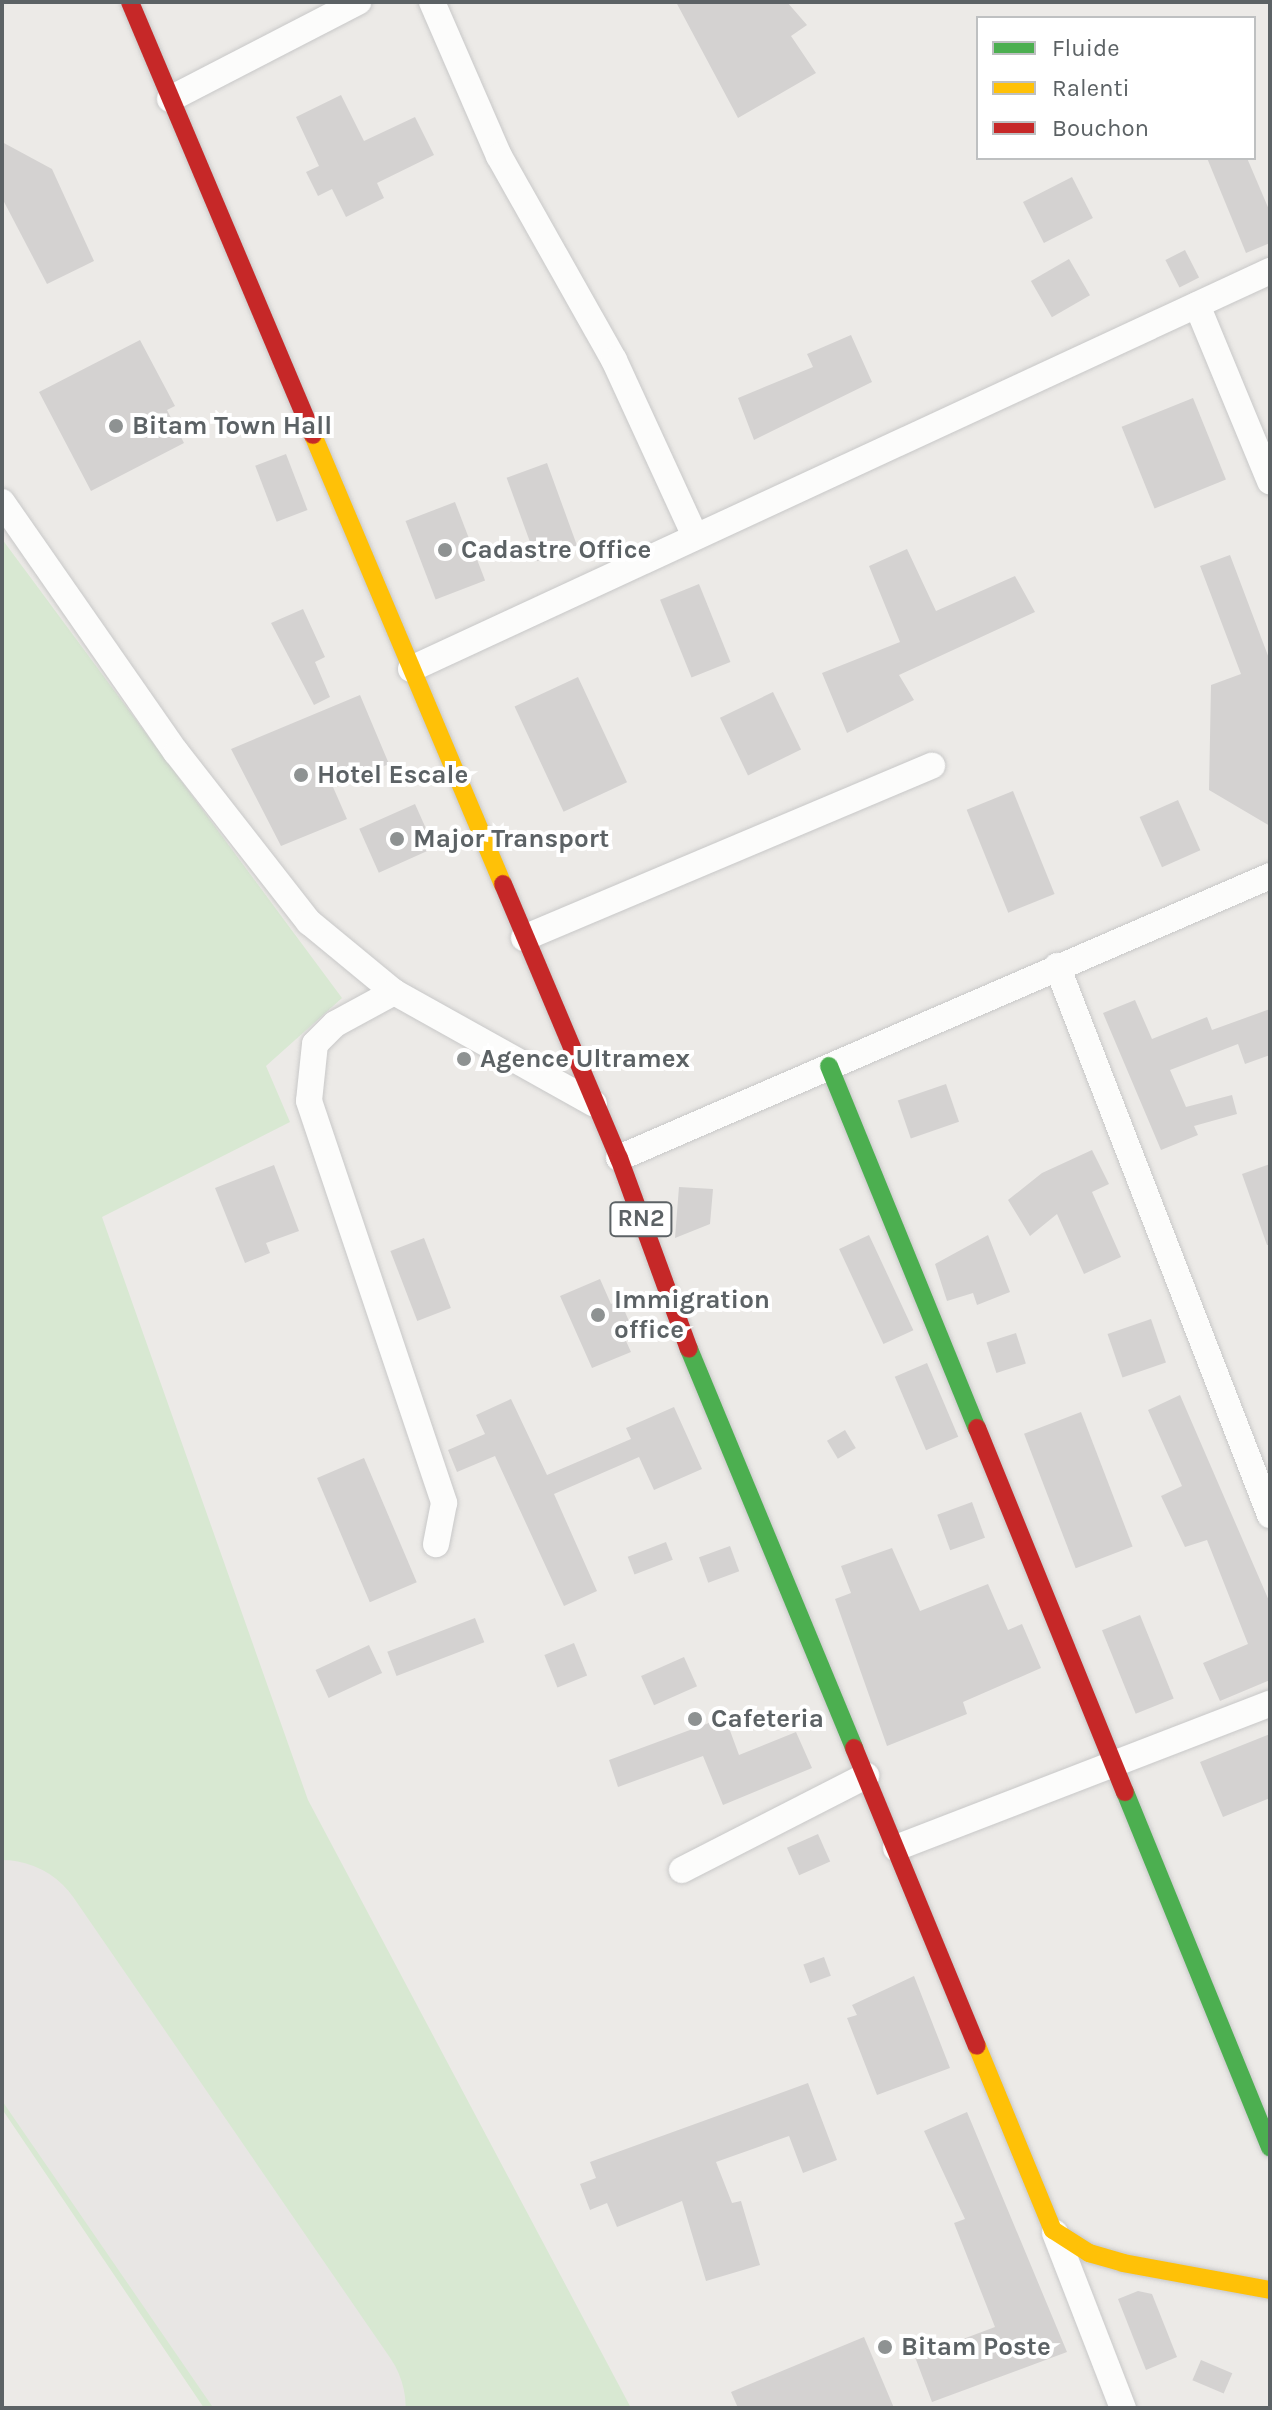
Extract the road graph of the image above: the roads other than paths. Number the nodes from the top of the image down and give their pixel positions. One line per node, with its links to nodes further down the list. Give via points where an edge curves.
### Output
1 (130, 2): 4 (main road, RN2)
2 (358, 2): 4 (street)
3 (432, 2): 9 (street, via 499,156 614,360)
4 (170, 99): 10 (main road, RN2)
5 (1270, 271): 6 (street)
6 (1197, 305): 7 (street); 9 (street)
7 (1270, 481)
8 (2, 502): 15 (street, via 176,752 309,922)
9 (694, 534): 10 (street)
10 (411, 669): 13 (main road, RN2)
11 (932, 766): 13 (street)
12 (1270, 876): 14 (street)
13 (524, 938): 17 (main road, RN2)
14 (1057, 966): 16 (street); 19 (street)
15 (394, 992): 17 (street); 20 (street, via 335,1024 315,1044 309,1101 444,1503)
16 (829, 1066): 18 (street); 22 (main road)
17 (594, 1104): 18 (main road, RN2)
18 (619, 1158): 23 (main road, RN2, via 683,1334)
19 (1270, 1515)
20 (436, 1544)
21 (1270, 1704): 22 (street)
22 (1113, 1768): 24 (street); 26 (main road)
23 (866, 1776): 24 (main road, RN2); 25 (street)
24 (896, 1848): 27 (main road, RN2)
25 (682, 1870)
26 (1270, 2148)
27 (1053, 2230): 28 (main road, via 1089,2253 1123,2263); 29 (street)
28 (1270, 2290)
29 (1123, 2408)

